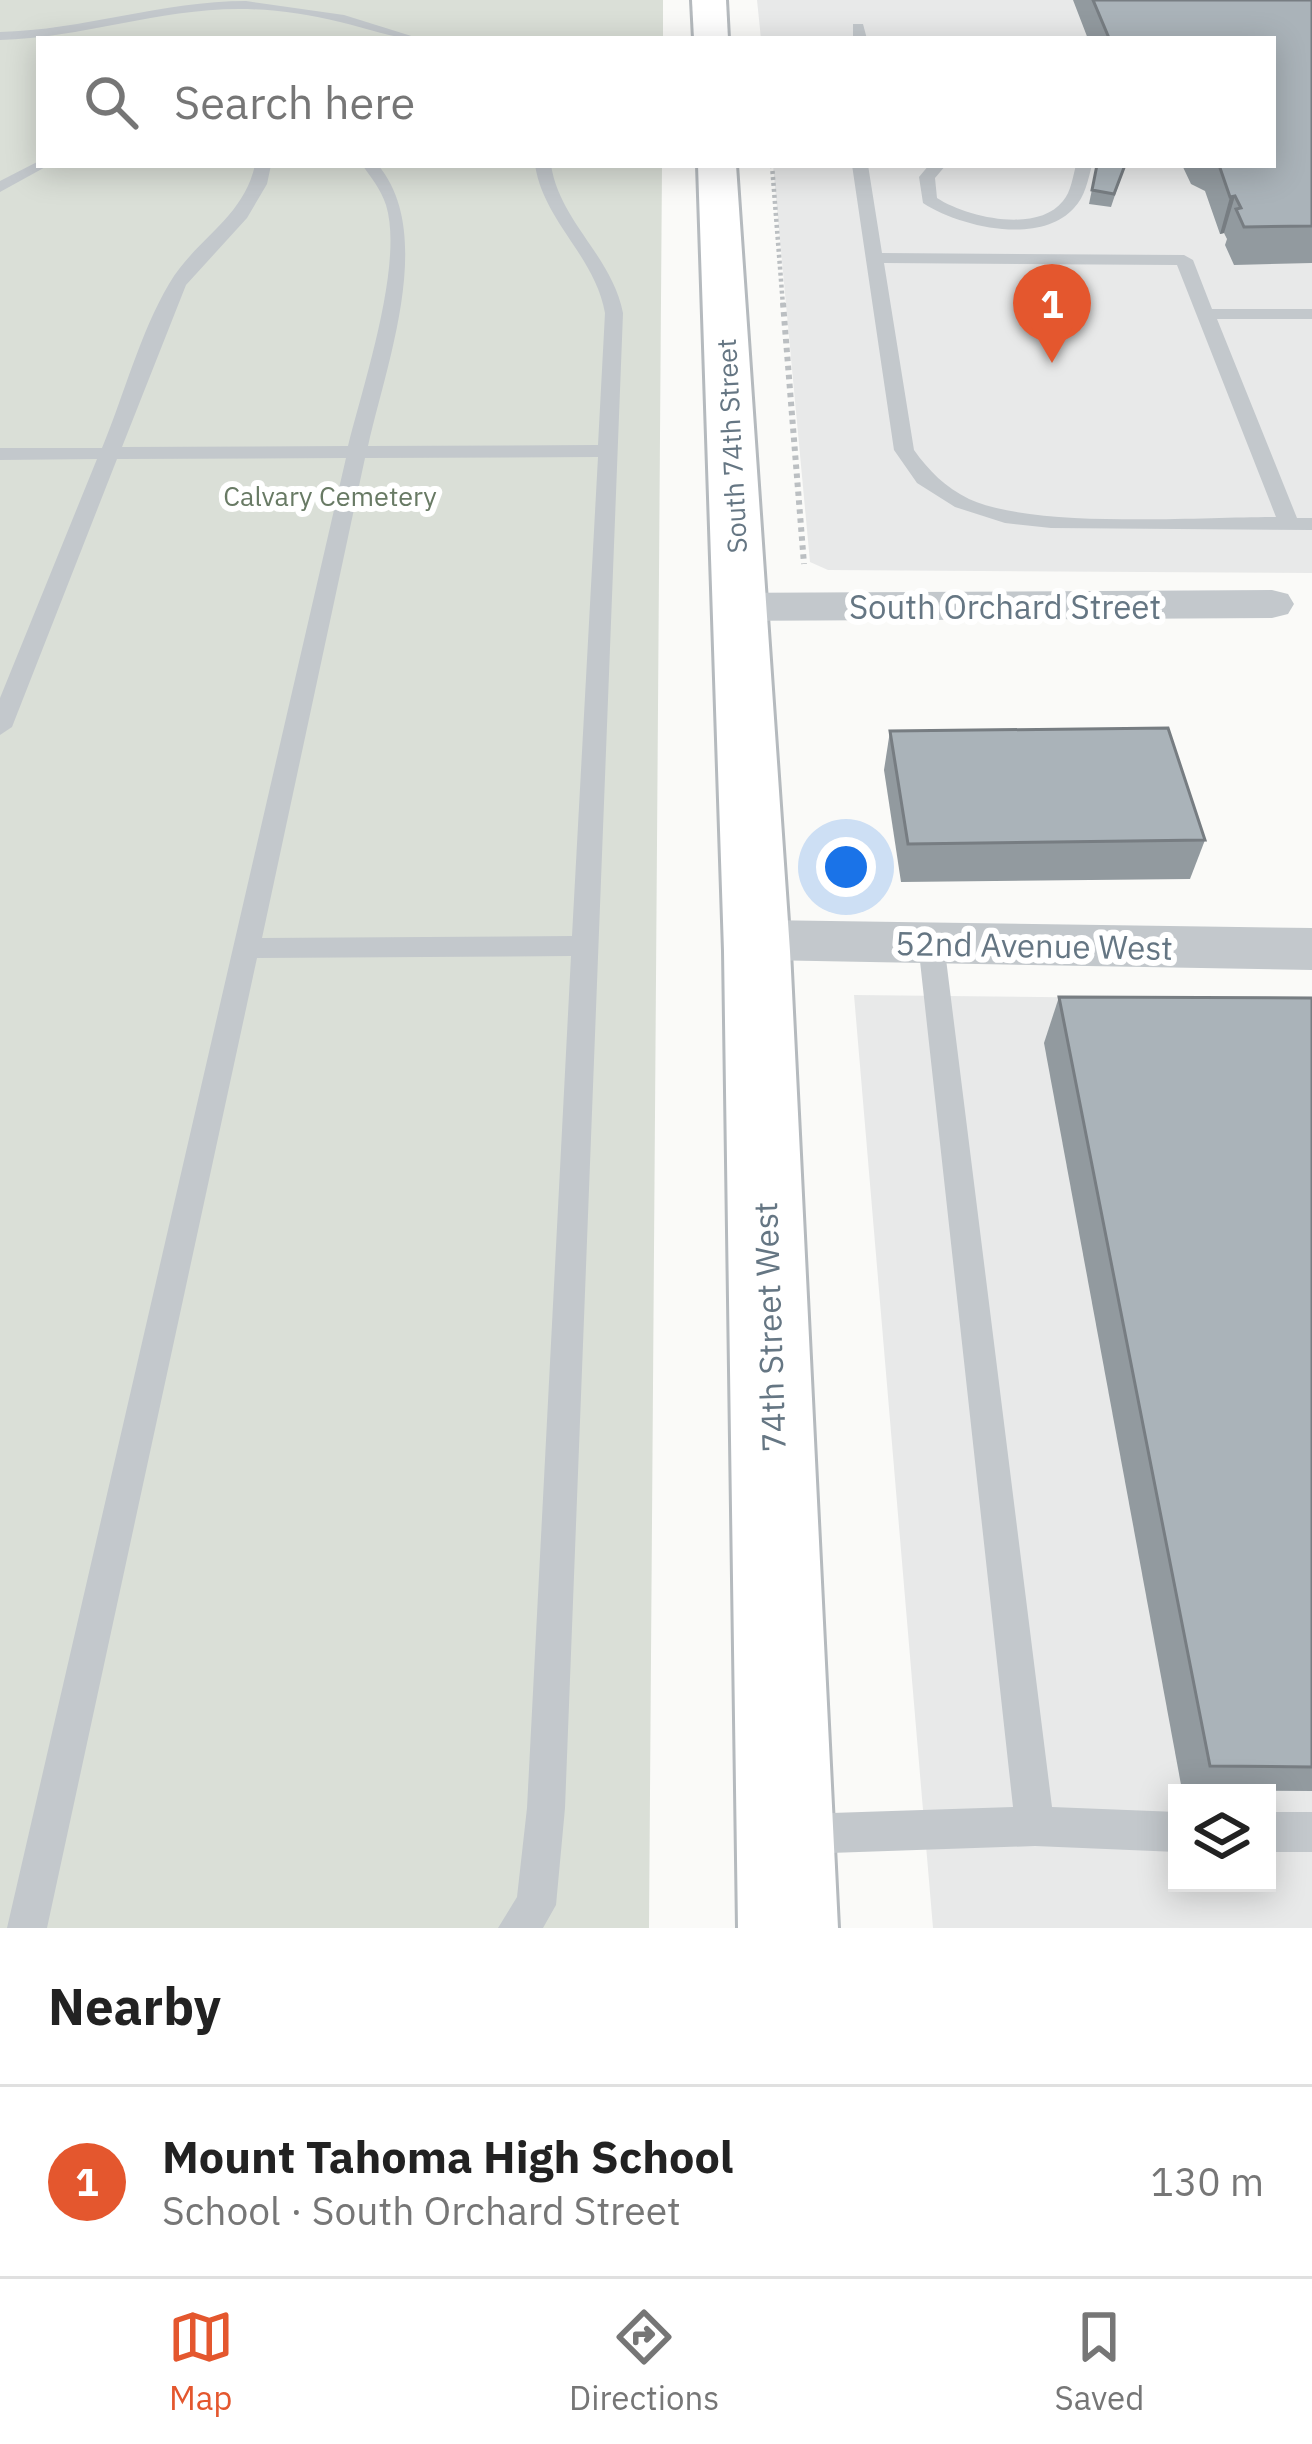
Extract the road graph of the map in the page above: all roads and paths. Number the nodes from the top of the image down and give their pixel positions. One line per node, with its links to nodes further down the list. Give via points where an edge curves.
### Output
1 (709, 0): 4 (main road)
2 (0, 36): 3 (lane, via 56,35 240,5 291,8)
3 (402, 36)
4 (711, 36)
5 (36, 168): 14 (lane)
6 (262, 168): 21 (lane, via 252,206 177,285)
7 (372, 168): 19 (lane, via 395,202 401,232)
8 (543, 168): 18 (lane, via 548,192 613,290)
9 (717, 168): 25 (main road, South 74th Street)
10 (772, 168): 26 (path)
11 (860, 168): 15 (lane)
12 (935, 168): 13 (lane, via 927,177 929,200 946,215 1010,222 1063,211)
13 (1083, 168)
14 (0, 188)
15 (875, 258): 16 (lane, via 1184,260); 22 (lane, via 904,449 924,479 1005,517)
16 (1206, 314): 17 (lane); 22 (lane)
17 (1312, 314)
18 (608, 451): 19 (lane); 31 (lane)
19 (356, 452): 21 (lane); 32 (lane)
20 (0, 454): 21 (lane)
21 (109, 454): 28 (lane)
22 (1289, 524): 23 (lane)
23 (1312, 524)
24 (1272, 604): 26 (street, South Orchard Street)
25 (739, 607): 26 (street, South Orchard Street); 27 (main road, South 74th Street)
26 (807, 608)
27 (747, 726): 29 (main road, 74th Street West)
28 (0, 727)
29 (756, 940): 30 (street, 52nd Avenue West); 38 (main road, 74th Street West)
30 (931, 943): 33 (street, 52nd Avenue West); 34 (lane)
31 (585, 946): 32 (lane); 40 (lane, via 546,1808 536,1905)
32 (245, 948): 39 (lane)
33 (1312, 950)
34 (1035, 1826): 35 (lane); 38 (lane)
35 (1168, 1832)
36 (1276, 1832): 37 (lane)
37 (1312, 1832)
38 (784, 1834): 41 (main road, 74th Street West)
39 (27, 1928)
40 (518, 1928)
41 (788, 1928)

